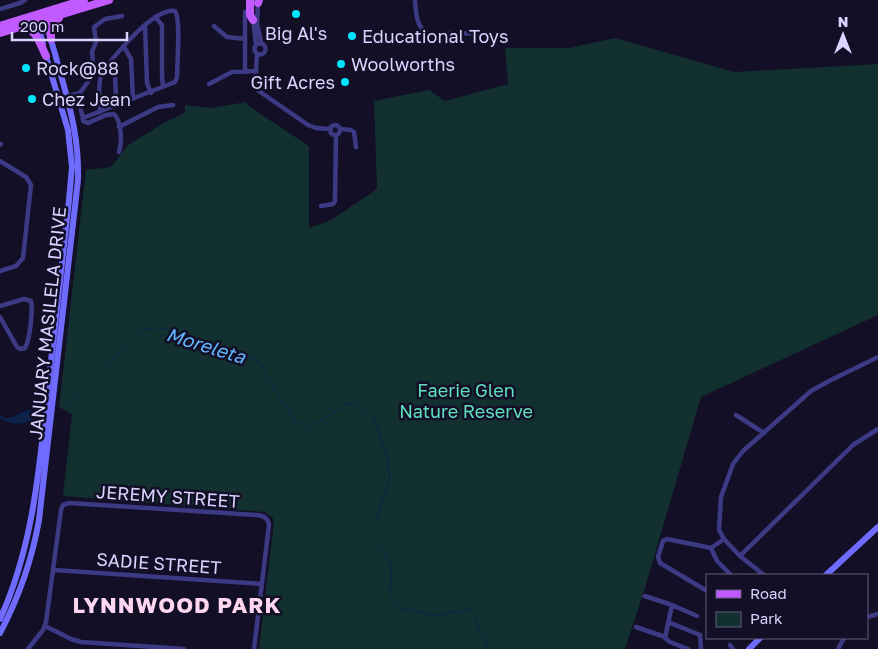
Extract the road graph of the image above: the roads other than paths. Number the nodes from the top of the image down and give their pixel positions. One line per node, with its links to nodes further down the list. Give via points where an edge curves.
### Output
1 (24, 0): 6 (street)
2 (84, 0): 10 (main road)
3 (109, 0): 7 (main road)
4 (416, 0): 18 (street, via 418,22 428,34)
5 (256, 1): 12 (main road, via 250,15); 21 (street)
6 (0, 9)
7 (76, 10): 10 (main road); 20 (main road, via 53,22)
8 (245, 12): 19 (street)
9 (122, 16): 33 (street, via 106,19 94,27 96,42 92,52 95,70)
10 (40, 17): 14 (main road); 16 (main road); 20 (main road, JANUARY MASILELA DRIVE); 25 (main road, JANUARY MASILELA DRIVE)
11 (155, 18): 13 (street); 31 (street, via 162,25); 31 (street, via 169,10 177,14 177,81)
12 (253, 20): 21 (street)
13 (145, 25): 22 (street); 32 (street, via 147,83)
14 (0, 26)
15 (214, 26): 19 (street, via 227,37)
16 (20, 27): 17 (main road); 25 (main road, via 35,33)
17 (0, 33)
18 (490, 33)
19 (245, 39): 28 (street)
20 (51, 40): 34 (main road, JANUARY MASILELA DRIVE)
21 (258, 44): 23 (street, via 254,50); 24 (street, via 266,47)
22 (124, 47): 27 (street); 36 (street, via 131,59)
23 (257, 53): 24 (street); 26 (street)
24 (263, 54): 26 (street)
25 (46, 56): 35 (main road, JANUARY MASILELA DRIVE)
26 (257, 64): 29 (street)
27 (106, 67): 37 (street, via 115,76); 39 (street, via 100,76)
28 (245, 72): 29 (street); 30 (street, via 230,72)
29 (256, 72): 42 (street, via 253,84 260,92 308,125)
30 (209, 84)
31 (163, 87): 32 (street)
32 (151, 92): 36 (street)
33 (77, 94): 34 (street); 40 (street)
34 (67, 96): 35 (street); 73 (main road, JANUARY MASILELA DRIVE, via 77,142 78,180 45,476 29,565)
35 (59, 98): 69 (main road, JANUARY MASILELA DRIVE, via 68,130 72,167 42,446 30,529 15,582)
36 (133, 99): 37 (street)
37 (119, 105): 39 (street)
38 (173, 105): 41 (street, via 158,108)
39 (100, 112): 40 (street)
40 (83, 118): 41 (street, via 88,123 114,114)
41 (120, 127): 46 (street)
42 (331, 129): 43 (street, via 335,125); 44 (street)
43 (340, 129): 44 (street); 45 (street, via 354,132)
44 (336, 135): 48 (street, via 335,201)
45 (356, 147)
46 (119, 152)
47 (0, 161): 49 (street, via 26,177 30,185 24,254 16,266)
48 (321, 206)
49 (0, 270)
50 (0, 306): 51 (street, via 24,299 31,301 25,348 18,347)
51 (0, 317)
52 (878, 357): 55 (street, via 814,389)
53 (736, 415): 55 (street)
54 (878, 429): 59 (street, via 853,445)
55 (764, 432): 57 (street, via 738,456 729,473 721,497 719,522)
56 (878, 527): 63 (main road)
57 (724, 539): 58 (street); 59 (street)
58 (711, 548): 61 (street, via 717,561); 65 (street, via 669,538 663,541 658,557 660,563)
59 (740, 556): 62 (street)
60 (54, 570): 64 (street, SADIE STREET); 64 (street, JEREMY STREET, via 61,510 69,503 257,515 265,517 269,525); 71 (street)
61 (730, 574)
62 (763, 574)
63 (827, 574)
64 (262, 584): 79 (street)
65 (706, 590)
66 (646, 596): 67 (street)
67 (672, 605): 68 (street); 70 (street)
68 (697, 616)
69 (0, 619)
70 (668, 622): 74 (street); 82 (street, via 700,635)
71 (45, 626): 77 (street); 78 (street, via 80,642)
72 (636, 627): 74 (street)
73 (0, 633)
74 (665, 637): 76 (street)
75 (759, 639): 83 (main road)
76 (670, 642): 80 (street); 81 (street)
77 (28, 649)
78 (184, 649)
79 (254, 649)
80 (668, 649)
81 (688, 649)
82 (701, 649)
83 (749, 649)

